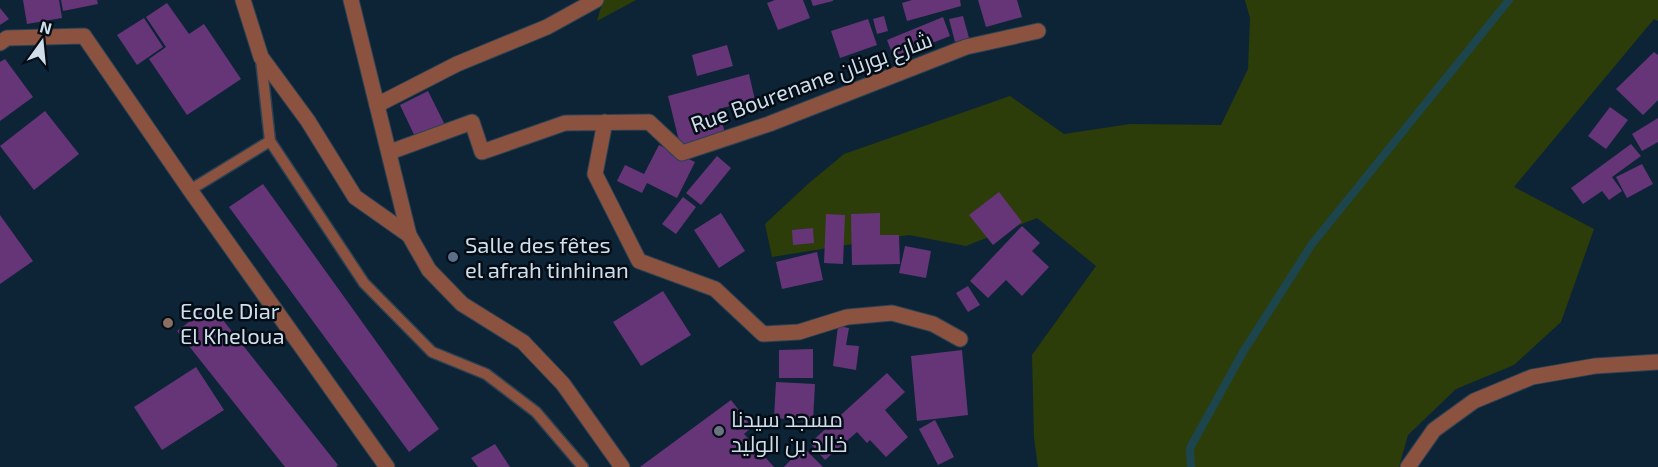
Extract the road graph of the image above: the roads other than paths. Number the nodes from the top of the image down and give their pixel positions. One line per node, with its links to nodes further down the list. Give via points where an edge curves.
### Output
1 (243, 0): 6 (street)
2 (351, 0): 7 (street)
3 (596, 0): 7 (street, via 547,27 457,64)
4 (1038, 31): 8 (street, Rue Bourenane شارع بورنان, via 966,47 769,124 682,153 649,122)
5 (0, 43): 11 (street, via 7,38 84,36)
6 (261, 57): 9 (lane); 12 (street, via 308,121 355,197)
7 (377, 105): 10 (street)
8 (605, 122): 10 (street, Rue Bourenane شارع بورنان, via 565,123 482,152 472,122); 13 (street, via 595,174 639,261 715,290 763,334 799,332 847,317 892,313 933,324)
9 (270, 141): 11 (lane); 16 (lane, via 364,283 432,352 486,374 536,412)
10 (390, 152): 12 (street)
11 (190, 190): 15 (street)
12 (409, 235): 17 (street, via 429,270 462,304 523,342 563,384)
13 (960, 339)
14 (1658, 362): 18 (street, via 1595,366 1532,377 1474,401 1434,430)
15 (387, 467)
16 (583, 467)
17 (622, 467)
18 (1408, 467)

